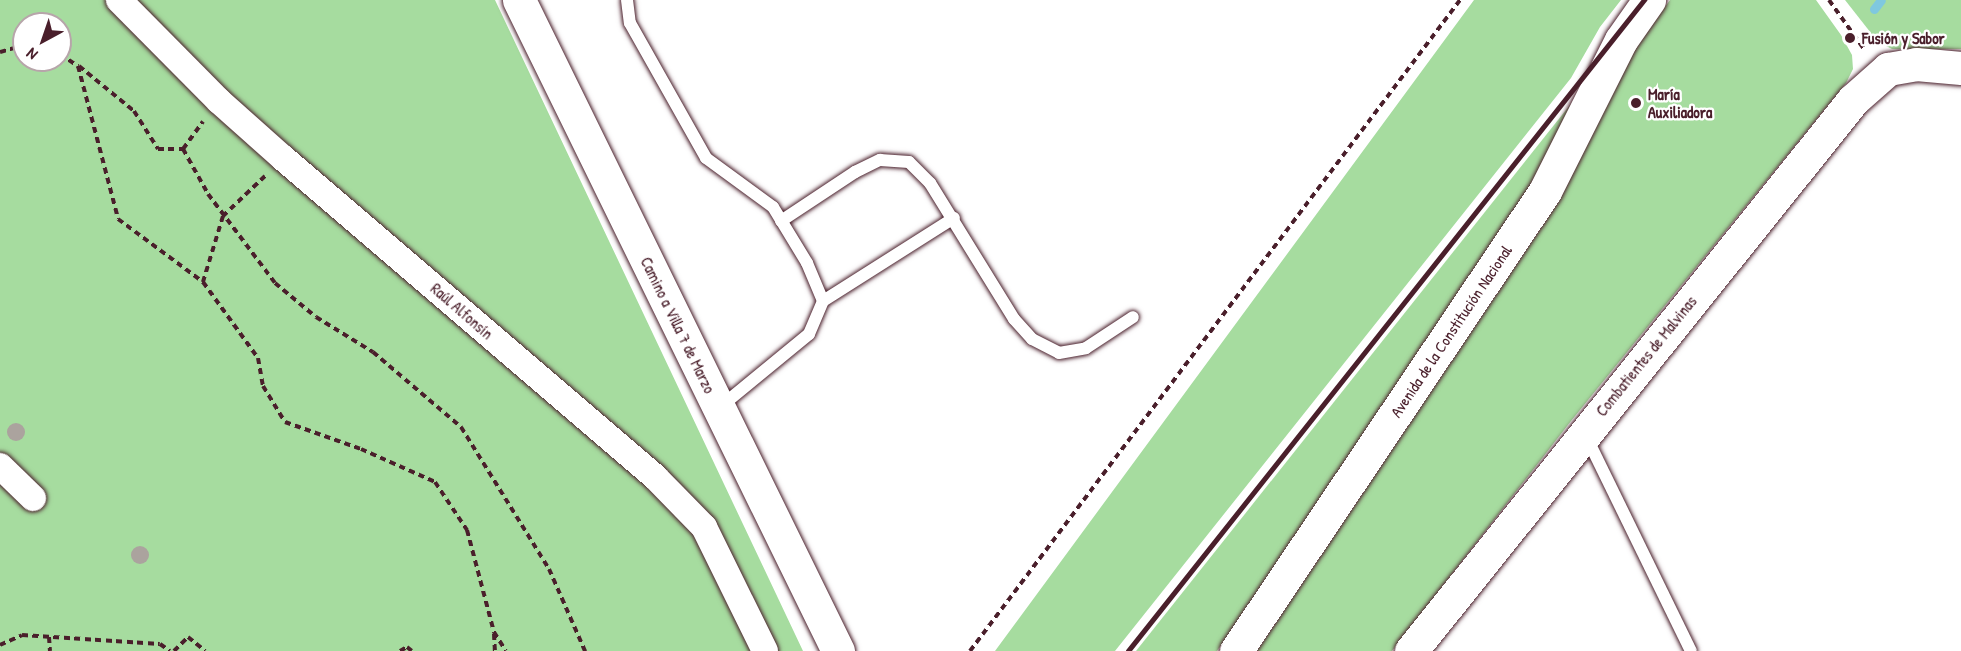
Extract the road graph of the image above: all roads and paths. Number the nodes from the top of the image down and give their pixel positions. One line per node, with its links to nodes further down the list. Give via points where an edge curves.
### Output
1 (119, 0): 11 (street, Raúl Alfonsín)
2 (519, 0): 20 (street, Camino a Villa 7 de Marzo)
3 (627, 0): 16 (lane, via 630,23 706,158 773,207)
4 (1460, 0): 38 (path)
5 (1649, 0): 39 (street, Avenida de la Constitución Nacional, via 1621,40 1545,191)
6 (1829, 0): 10 (path)
7 (72, 62): 8 (path)
8 (78, 66): 12 (path, via 134,111 158,149); 17 (path, via 118,219)
9 (1961, 68): 10 (street, via 1916,64)
10 (1885, 72): 21 (street, Combatientes de Malvinas, via 1853,100)
11 (219, 101): 12 (path); 13 (street, Raúl Alfonsín)
12 (183, 149): 14 (path)
13 (283, 158): 14 (path); 36 (street, Raúl Alfonsín, via 656,477 704,527)
14 (223, 216): 17 (path); 35 (path, via 275,283 316,317 373,352 461,427 549,569)
15 (954, 218): 16 (lane, via 930,183 909,162 880,160); 18 (lane); 19 (lane, via 1014,319 1032,339 1059,353 1086,348)
16 (781, 221): 18 (lane, via 807,264)
17 (203, 282): 24 (path, via 258,358 263,386 285,422 361,449 435,482 467,530)
18 (823, 301): 20 (lane, via 809,334)
19 (1133, 317)
20 (719, 408): 37 (street, Camino a Villa 7 de Marzo)
21 (1584, 432): 40 (street, Combatientes de Malvinas); 41 (lane)
22 (0, 466): 23 (street)
23 (33, 498)
24 (494, 632): 33 (path); 34 (path)
25 (49, 637): 26 (path, via 22,636); 27 (path); 28 (path, via 160,644)
26 (0, 645)
27 (50, 651)
28 (170, 651)
29 (174, 651): 30 (path, via 189,636)
30 (204, 651)
31 (400, 651): 32 (path, via 407,647)
32 (412, 651)
33 (495, 651)
34 (506, 651)
35 (585, 651)
36 (765, 651)
37 (837, 651)
38 (970, 651)
39 (1236, 651)
40 (1411, 651)
41 (1691, 651)

